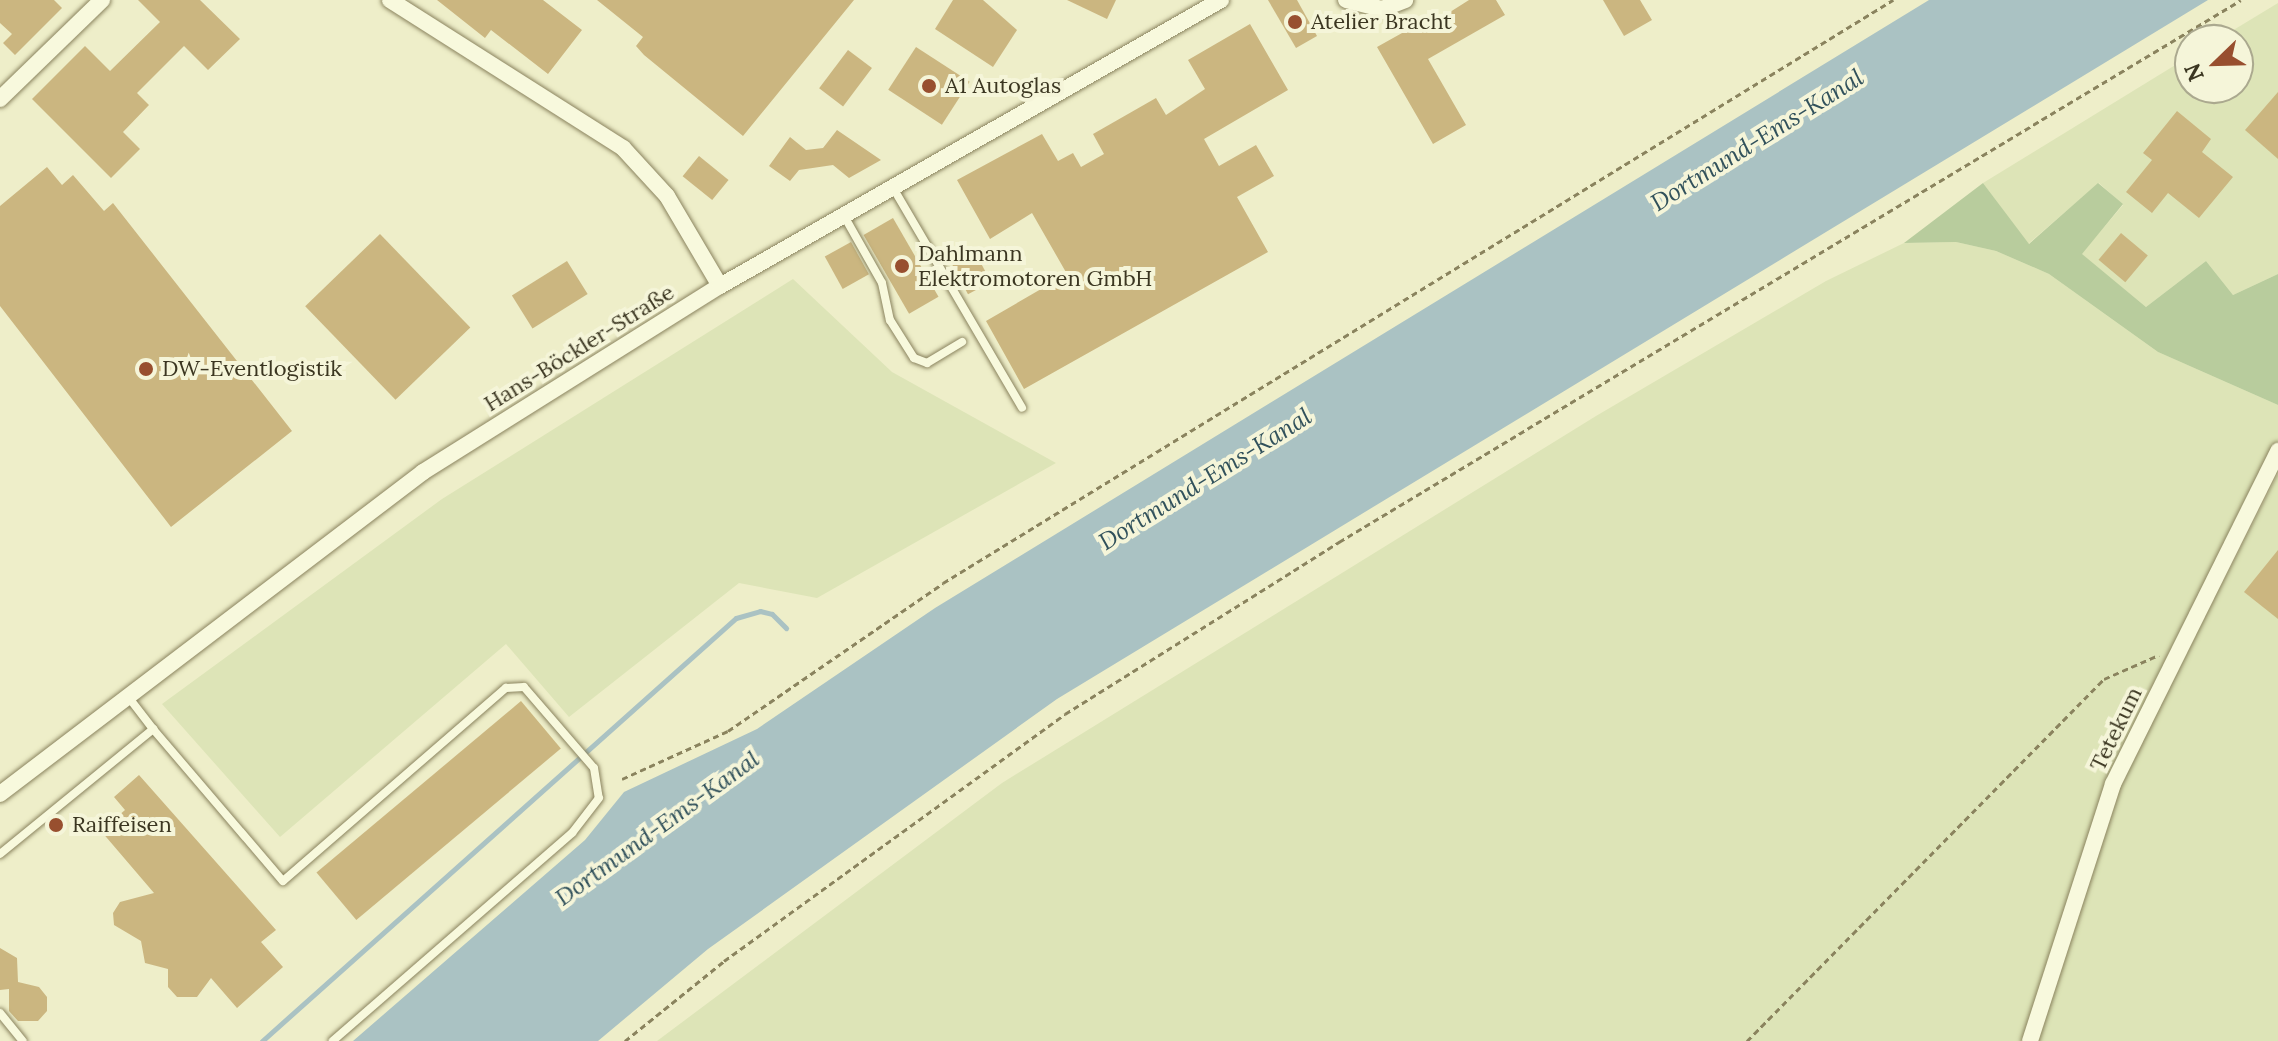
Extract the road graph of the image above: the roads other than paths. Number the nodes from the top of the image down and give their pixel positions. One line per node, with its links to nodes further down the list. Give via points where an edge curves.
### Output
1 (102, 0): 6 (street)
2 (390, 0): 9 (street, via 623,148 667,196)
3 (1221, 0): 7 (street, Hans-Böckler-Straße)
4 (1346, 0): 5 (street, via 1364,9)
5 (1405, 0)
6 (0, 99)
7 (892, 185): 8 (street, Hans-Böckler-Straße); 11 (lane)
8 (842, 214): 9 (street, Hans-Böckler-Straße); 10 (lane, via 882,283 890,320 914,358 927,363)
9 (720, 286): 13 (street, Hans-Böckler-Straße, via 423,472)
10 (962, 342)
11 (1022, 408)
12 (2278, 451): 20 (street, Tetekum, via 2113,784)
13 (126, 693): 14 (lane); 15 (street, Hans-Böckler-Straße)
14 (153, 729): 16 (lane); 19 (lane, via 283,881 506,688 524,687 594,768 599,798 572,833)
15 (0, 794)
16 (0, 854)
17 (0, 1013): 18 (lane)
18 (23, 1041)
19 (333, 1041)
20 (2030, 1041)

